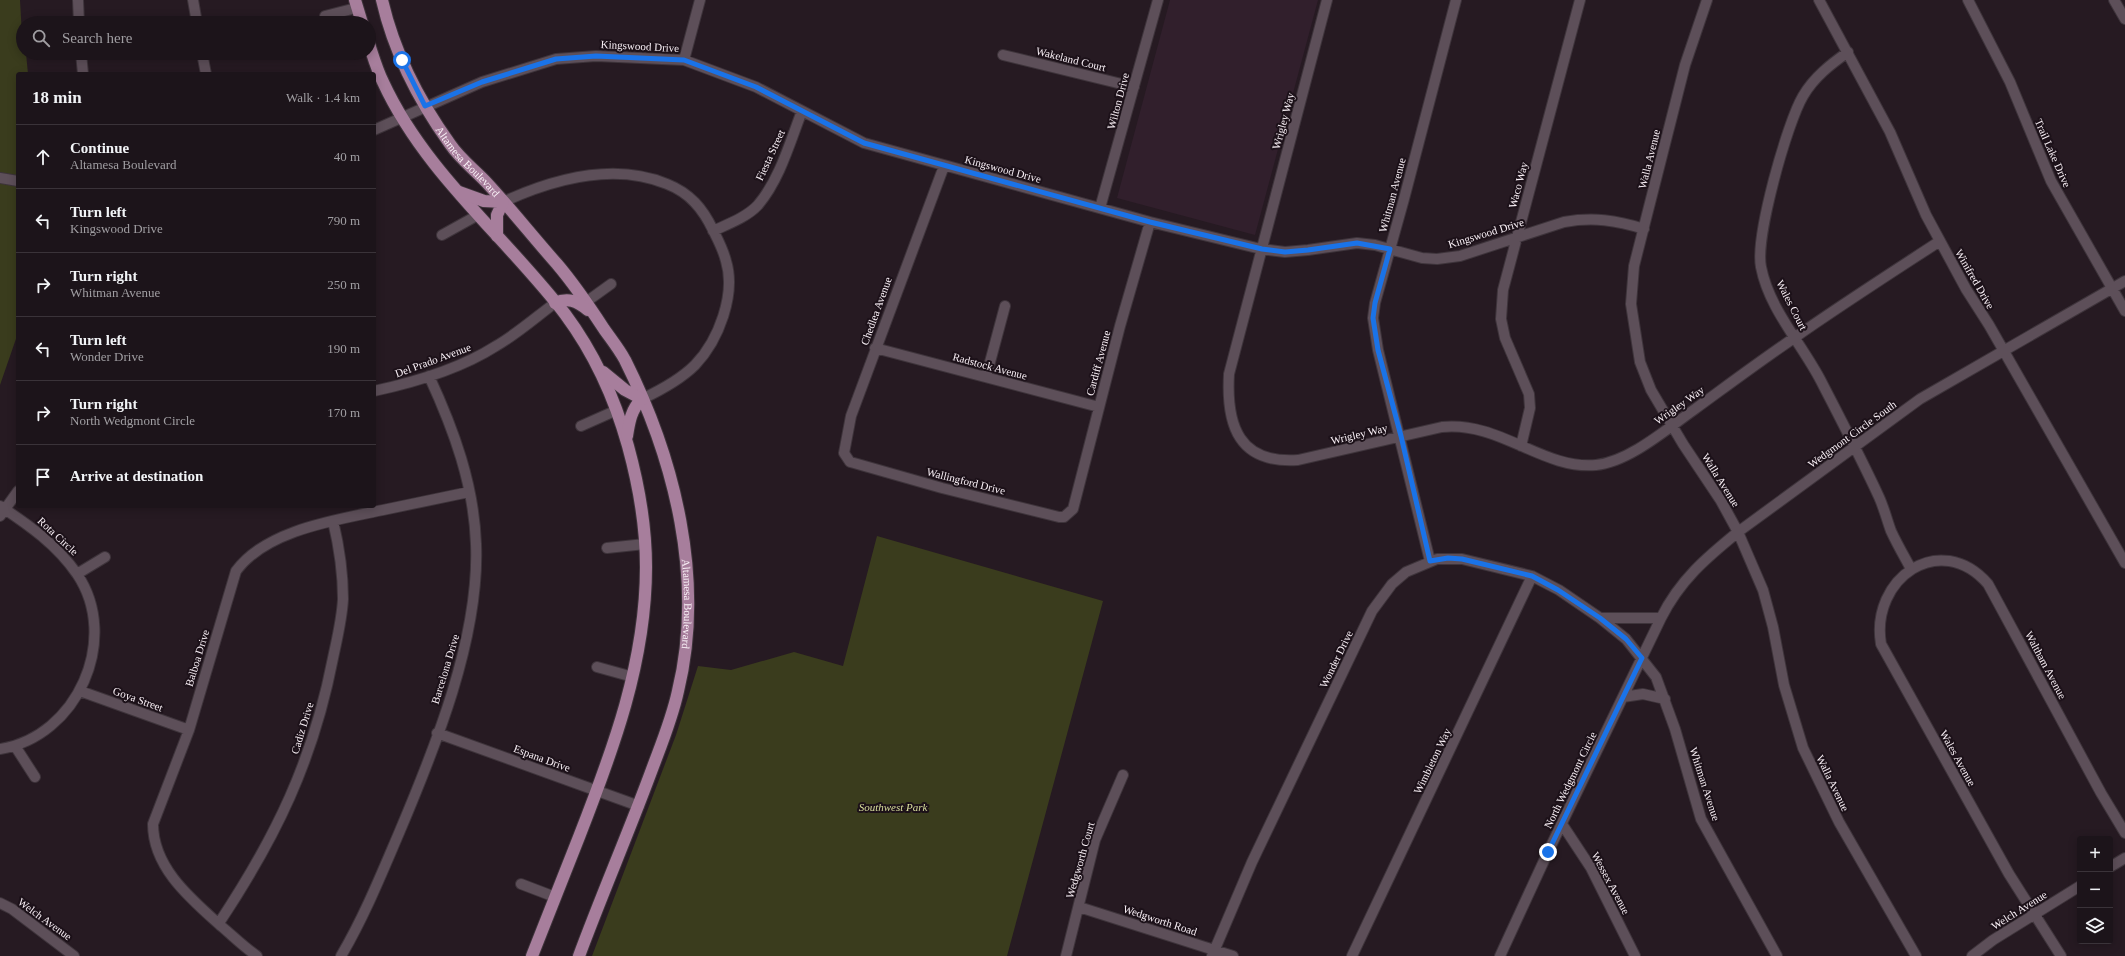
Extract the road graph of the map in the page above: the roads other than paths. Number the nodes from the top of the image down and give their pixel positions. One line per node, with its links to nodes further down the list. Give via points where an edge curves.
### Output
1 (78, 0): 14 (street)
2 (194, 0): 15 (street)
3 (382, 0): 28 (main road, Altamesa Boulevard, via 386,19 402,60)
4 (700, 0): 24 (street)
5 (1158, 0): 27 (street, Wilton Drive)
6 (1328, 0): 46 (street, Wrigley Way)
7 (1456, 0): 47 (street, Whitman Avenue)
8 (1580, 0): 44 (street, Waco Way)
9 (1707, 0): 40 (street, Walla Avenue, via 1685,65)
10 (1819, 0): 19 (street, Winifred Drive)
11 (1968, 0): 51 (street, Trail Lake Drive, via 2010,82 2051,181)
12 (2114, 0): 18 (street)
13 (355, 4): 16 (street); 17 (main road)
14 (79, 16)
15 (196, 16)
16 (325, 16)
17 (359, 16)
18 (2125, 19)
19 (1848, 52): 45 (street, Winifred Drive, via 1890,132); 57 (street, Wales Court, via 1813,81 1802,96 1769,198 1760,249 1761,267 1783,320)
20 (1003, 55): 27 (street, Wakeland Court)
21 (82, 60): 25 (street)
22 (203, 60): 26 (street)
23 (374, 60): 30 (main road, via 382,82)
24 (684, 60): 28 (street, Kingswood Drive, via 596,56 556,59 482,82); 29 (street, Kingswood Drive, via 756,87)
25 (83, 72)
26 (206, 72)
27 (1134, 87): 37 (street, Wilton Drive)
28 (425, 106): 30 (street, Kingswood Drive); 36 (main road, Altamesa Boulevard, via 452,147)
29 (802, 111): 32 (street, Kingswood Drive, via 864,143); 41 (street, Fiesta Street, via 773,182 757,205 741,218)
30 (402, 116): 31 (street, Kingswood Drive); 35 (main road, via 433,163)
31 (376, 129)
32 (944, 166): 37 (street, Kingswood Drive); 58 (street, Chedlea Avenue)
33 (0, 178): 34 (street)
34 (16, 181)
35 (457, 191): 36 (main road, via 484,201); 38 (main road)
36 (503, 202): 41 (street, via 529,190 578,176 632,175 668,184 689,196 703,210); 43 (main road, via 497,216); 48 (main road, Altamesa Boulevard)
37 (1100, 208): 39 (street, Kingswood Drive)
38 (478, 215): 42 (street); 43 (main road)
39 (1150, 222): 46 (street, Kingswood Drive); 65 (street, Cardiff Avenue)
40 (1644, 229): 44 (street, Kingswood Drive, via 1622,222 1582,219); 67 (street, Walla Avenue, via 1634,266 1631,304 1636,340 1640,362 1651,390)
41 (713, 230): 64 (street, via 726,261 729,277 725,308 718,327 706,351 695,365 670,385)
42 (442, 235)
43 (497, 236): 53 (main road)
44 (1517, 237): 47 (street, Kingswood Drive, via 1460,256 1437,259 1422,258); 71 (street, Waco Way, via 1503,290 1501,318 1512,358 1527,385 1529,394 1530,408)
45 (1940, 241): 57 (street, Wrigley Way); 59 (street, Winifred Drive)
46 (1262, 249): 47 (street, Kingswood Drive, via 1285,252 1357,243); 69 (street, Wrigley Way, via 1229,374 1230,412 1233,427 1239,438 1270,459 1283,461 1298,460)
47 (1390, 249): 69 (street, Whitman Avenue, via 1373,318 1378,350)
48 (562, 270): 52 (main road, Altamesa Boulevard); 53 (main road, via 564,282)
49 (2125, 281): 51 (street, Wedgmont Circle South)
50 (610, 284): 52 (street)
51 (2112, 288): 55 (street, Trail Lake Drive); 59 (street, Wedgmont Circle South)
52 (586, 302): 56 (main road, Altamesa Boulevard)
53 (555, 303): 56 (main road, via 564,299 570,300 581,304); 60 (main road); 61 (street, Del Prado Avenue, via 497,346 467,363)
54 (1005, 306): 62 (street)
55 (2125, 311)
56 (596, 317): 64 (main road, Altamesa Boulevard, via 624,358)
57 (1795, 337): 67 (street, Wrigley Way); 72 (street, Wales Court, via 1814,367)
58 (875, 348): 62 (street, Radstock Avenue); 73 (street, Chedlea Avenue, via 851,416 844,445 844,453 850,462)
59 (2004, 351): 72 (street, Wedgmont Circle South, via 1920,399); 84 (street, Winifred Drive)
60 (599, 369): 64 (main road, via 625,390); 66 (main road)
61 (429, 376): 63 (street, Del Prado Avenue); 74 (street, Barcelona Drive, via 460,451)
62 (986, 377): 65 (street, Radstock Avenue)
63 (376, 390)
64 (642, 399): 70 (main road, via 636,404); 103 (main road, Altamesa Boulevard, via 661,447 674,496 686,556 689,608 686,649 679,689 670,724)
65 (1099, 407): 77 (street, Cardiff Avenue)
66 (617, 410): 68 (street); 70 (main road)
67 (1672, 425): 71 (street, Wrigley Way, via 1632,452 1598,465 1568,463); 79 (street, Walla Avenue)
68 (581, 426)
69 (1401, 436): 71 (street, Wrigley Way, via 1457,425 1487,431); 83 (street, Whitman Avenue)
70 (626, 440): 80 (main road, via 639,491)
71 (1522, 446)
72 (1855, 446): 79 (street, Wedgmont Circle South); 85 (street, Wales Court, via 1884,508 1891,531)
73 (854, 463): 77 (street, Wallingford Drive, via 1059,517 1064,517)
74 (469, 492): 78 (street, Balboa Drive); 97 (street, Barcelona Drive, via 474,516 476,556 468,633)
75 (16, 493): 76 (street)
76 (2, 510): 86 (street, Rota Circle, via 26,523 49,542)
77 (1071, 511)
78 (333, 521): 96 (street, Balboa Drive, via 272,542 239,568); 114 (street, Cadiz Drive, via 339,544 343,600 330,674 318,719 290,800 263,853)
79 (1738, 532): 89 (street, Wedgmont Circle South, via 1683,581); 127 (street, Walla Avenue, via 1763,590 1784,686 1803,748 1839,822)
80 (645, 544): 81 (street); 92 (main road, via 644,593)
81 (607, 548)
82 (105, 557): 86 (street, Rota Circle)
83 (1430, 561): 87 (street, Wonder Drive, via 1462,559); 115 (street, Wonder Drive, via 1406,572 1392,584 1372,611 1252,862)
84 (2125, 563)
85 (1911, 569): 105 (street, Waltham Avenue, via 1939,560 1956,562 1966,566 1988,584); 113 (street, Wales Avenue, via 1884,602 1879,633 1881,644)
86 (77, 574): 93 (street, Rota Circle, via 92,605 95,628 90,667)
87 (1532, 576): 88 (street, Wonder Drive); 123 (street, Wimbleton Way)
88 (1600, 618): 89 (street); 90 (street, Wonder Drive, via 1626,639)
89 (1661, 618): 90 (street, Wedgmont Circle South)
90 (1642, 658): 94 (street, North Wedgmont Circle); 95 (street, Whitman Avenue, via 1656,677)
91 (597, 667): 92 (street)
92 (633, 677): 102 (main road, via 621,723)
93 (80, 691): 96 (street, Goya Street); 98 (street, Rota Circle, via 47,729 31,740)
94 (1624, 697): 95 (street, via 1643,694); 104 (street, North Wedgmont Circle)
95 (1665, 698): 126 (street, Whitman Avenue, via 1701,819)
96 (189, 730): 114 (street, Balboa Drive, via 153,824 153,833 164,863 173,878 188,896)
97 (438, 733): 102 (street, Espana Drive); 118 (street, Barcelona Drive, via 376,886)
98 (15, 746): 99 (street, Rota Circle); 101 (street)
99 (0, 749)
100 (1124, 775): 112 (street, Wedgworth Court, via 1095,840)
101 (35, 777)
102 (597, 790): 103 (street, Espana Drive); 110 (main road)
103 (639, 806): 120 (main road, Altamesa Boulevard)
104 (1562, 824): 124 (street, North Wedgmont Circle); 125 (street, Wessex Avenue, via 1591,868)
105 (2125, 833)
106 (2125, 858): 107 (street)
107 (2113, 865)
108 (521, 884): 110 (street)
109 (2077, 888): 113 (street, Welch Avenue)
110 (555, 897): 119 (main road)
111 (0, 903): 116 (street, Welch Avenue, via 18,913)
112 (1079, 907): 115 (street, Wedgworth Road); 121 (street, Wedgworth Court)
113 (2034, 914): 128 (street, Welch Avenue); 129 (street, Wales Avenue)
114 (219, 923): 117 (street, Balboa Drive)
115 (1213, 953): 122 (street, Wedgworth Road)
116 (74, 956)
117 (257, 956)
118 (341, 956)
119 (532, 956)
120 (578, 956)
121 (1066, 956)
122 (1233, 956)
123 (1352, 956)
124 (1500, 956)
125 (1635, 956)
126 (1777, 956)
127 (1916, 956)
128 (1972, 956)
129 (2061, 956)

